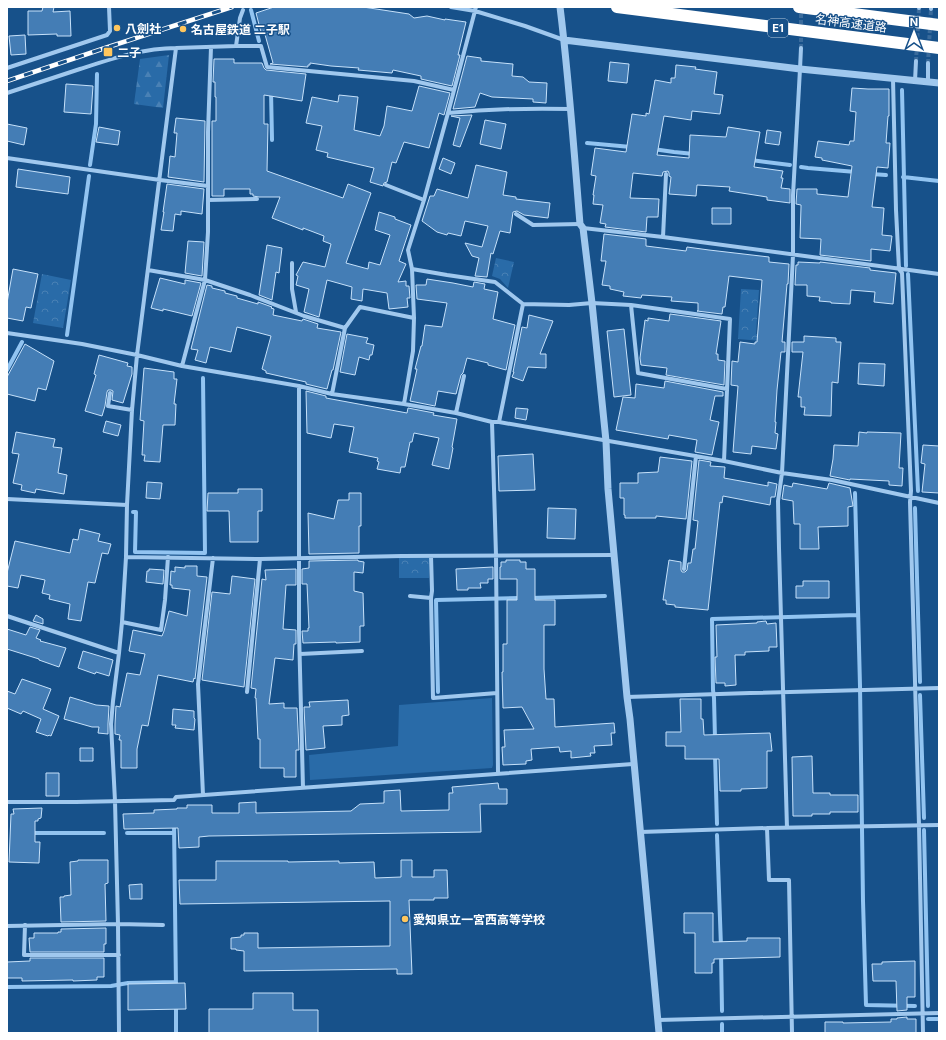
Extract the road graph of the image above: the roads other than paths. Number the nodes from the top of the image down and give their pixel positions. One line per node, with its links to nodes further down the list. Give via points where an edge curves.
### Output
1 (109, 7): 17 (street, via 110,31 107,35)
2 (450, 7): 6 (street)
3 (560, 7): 9 (street)
4 (617, 7): 14 (highway, 名神高速道路 / E1, bridge)
5 (799, 7): 8 (highway, 名神高速道路 / E1, bridge)
6 (476, 9): 9 (street); 23 (street)
7 (244, 10): 11 (street, via 240,18)
8 (939, 25)
9 (564, 40): 18 (street); 25 (street)
10 (211, 46): 11 (street); 12 (street); 31 (street)
11 (236, 46): 23 (street, via 261,46 267,67 414,81)
12 (176, 48): 24 (street, via 150,50 110,60); 29 (street)
13 (801, 48): 18 (street)
14 (939, 48)
15 (916, 61): 20 (street)
16 (928, 63): 21 (street)
17 (7, 68)
18 (800, 69): 19 (street); 38 (street, via 793,195)
19 (893, 79): 20 (street); 41 (street)
20 (915, 81): 21 (street)
21 (928, 82): 22 (street)
22 (939, 84)
23 (454, 90): 26 (street)
24 (7, 93)
25 (571, 109): 26 (street); 36 (street)
26 (448, 113): 34 (street)
27 (7, 158): 29 (street)
28 (666, 174): 37 (street)
29 (160, 180): 31 (street); 42 (street)
30 (386, 185): 34 (street)
31 (208, 186): 33 (street)
32 (257, 199): 33 (street)
33 (208, 200): 44 (street)
34 (424, 200): 40 (street, via 408,250)
35 (516, 214): 36 (street, via 533,225)
36 (581, 226): 37 (street); 45 (street)
37 (663, 237): 38 (street)
38 (793, 255): 41 (street); 67 (street)
39 (292, 263): 48 (street, via 292,289)
40 (412, 269): 46 (street, via 495,282); 49 (street)
41 (899, 269): 43 (street); 68 (street, via 902,273)
42 (148, 270): 44 (street); 52 (street)
43 (939, 274)
44 (205, 280): 48 (street); 53 (street)
45 (592, 303): 46 (street); 47 (street); 64 (street)
46 (523, 304): 63 (street)
47 (631, 305): 56 (street, via 638,373); 56 (street, via 730,319)
48 (296, 312): 50 (street)
49 (414, 318): 50 (street, via 360,307); 59 (street, via 413,351)
50 (345, 328): 58 (street)
51 (7, 333): 52 (street)
52 (138, 355): 53 (street); 60 (street)
53 (182, 366): 55 (street)
54 (464, 376): 61 (street)
55 (299, 386): 58 (street); 78 (street)
56 (727, 389): 66 (street)
57 (110, 393): 60 (street, via 108,406)
58 (332, 394): 59 (street)
59 (404, 404): 61 (street)
60 (132, 410): 71 (street)
61 (456, 413): 62 (street)
62 (492, 422): 63 (street); 72 (street)
63 (499, 422): 64 (street)
64 (606, 440): 65 (street); 73 (street)
65 (696, 456): 66 (street); 80 (street)
66 (724, 461): 67 (street)
67 (782, 473): 68 (street, via 832,480); 91 (street, via 778,501)
68 (911, 497): 70 (street); 89 (street)
69 (7, 501): 71 (street)
70 (939, 502)
71 (127, 505): 75 (street)
72 (496, 555): 73 (street); 74 (street); 92 (street)
73 (614, 555): 93 (street)
74 (431, 556): 78 (street); 82 (street)
75 (126, 557): 76 (street); 84 (street)
76 (168, 557): 77 (street); 84 (street, via 161,630)
77 (212, 558): 79 (street); 97 (street, via 198,684)
78 (299, 558): 79 (street); 87 (street)
79 (260, 559): 90 (street)
80 (684, 569)
81 (410, 596): 82 (street)
82 (431, 598): 92 (street, via 433,698)
83 (7, 616): 86 (street)
84 (122, 622): 86 (street)
85 (362, 650): 87 (street)
86 (120, 654): 98 (street, via 111,724)
87 (300, 654): 96 (street)
88 (939, 688): 89 (street)
89 (915, 689): 91 (street); 101 (street)
90 (247, 692)
91 (784, 692): 93 (street); 103 (street)
92 (497, 693): 95 (street)
93 (627, 697): 94 (street)
94 (633, 764): 95 (street); 104 (street)
95 (498, 773): 96 (street)
96 (303, 788): 97 (street)
97 (203, 795): 98 (street, via 176,797 174,800)
98 (115, 801): 99 (street); 105 (street)
99 (7, 802)
100 (939, 824): 101 (street)
101 (919, 825): 103 (street); 110 (street)
102 (767, 828): 103 (street); 104 (street); 112 (street, via 768,880 789,880)
103 (788, 828)
104 (640, 832): 113 (street)
105 (118, 924): 106 (street); 107 (street); 109 (street)
106 (25, 925): 108 (street); 109 (street, via 24,956)
107 (163, 925)
108 (7, 926)
109 (118, 955): 114 (street)
110 (922, 1013): 111 (street); 112 (street); 117 (street)
111 (939, 1013)
112 (792, 1017): 113 (street); 116 (street)
113 (658, 1020): 115 (street)
114 (119, 1033)
115 (660, 1033)
116 (792, 1033)
117 (923, 1033)

